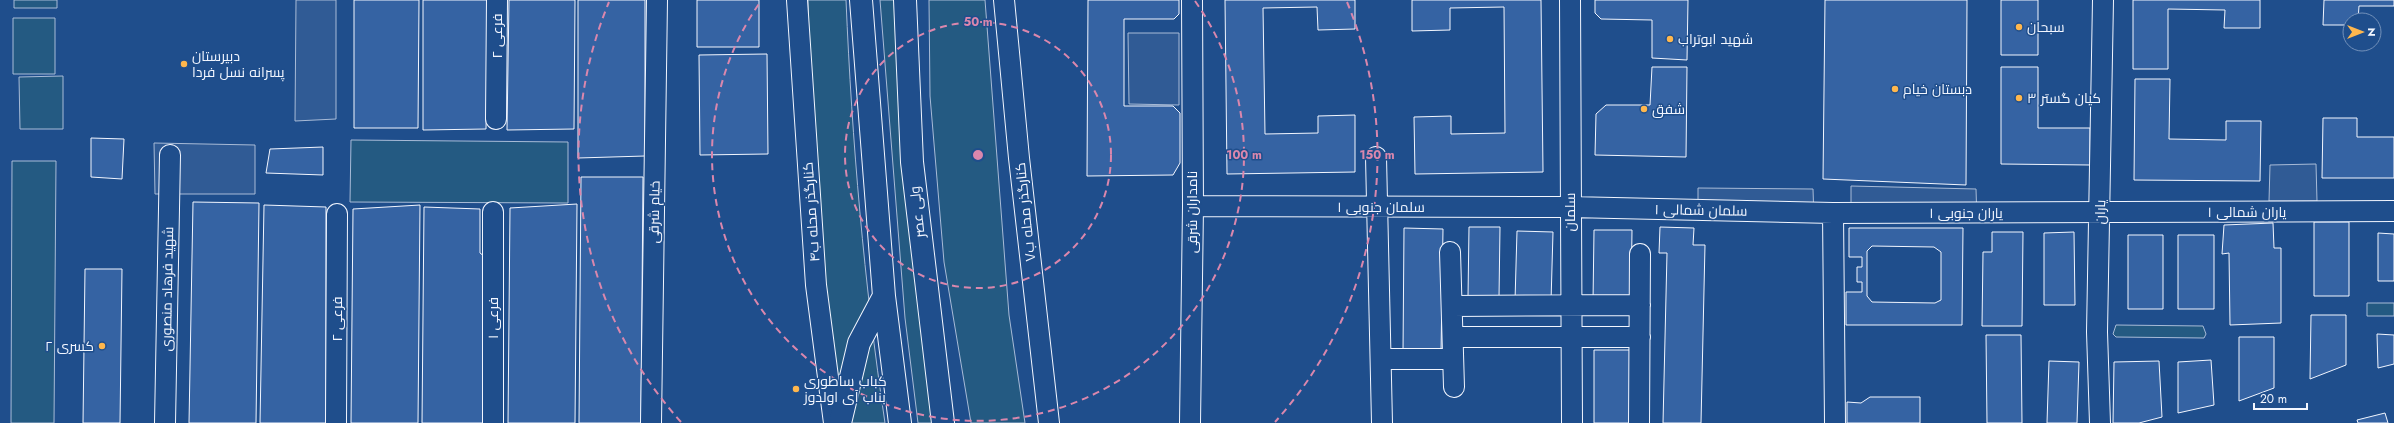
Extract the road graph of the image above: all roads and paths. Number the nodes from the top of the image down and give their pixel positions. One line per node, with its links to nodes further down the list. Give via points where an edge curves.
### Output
1 (497, 0): 10 (street, فرعی ۲)
2 (657, 0): 36 (street, خیام شرقی)
3 (797, 0): 37 (street, کنارگذر محله ب۴, via 816,285)
4 (860, 0): 23 (main road)
5 (906, 0): 40 (main road, ولی عصر, via 912,162)
6 (1004, 0): 41 (street, کنارگذر محله ب۷)
7 (1192, 0): 13 (street, نامداران شرقی)
8 (1570, 0): 15 (street, سلمان)
9 (2103, 0): 18 (street, یاران)
10 (496, 119)
11 (170, 156): 33 (street, شهید فرهاد منصوری)
12 (1376, 157): 14 (street)
13 (1193, 206): 14 (street, سلمان جنوبی ۱); 42 (street, نامداران شرقی)
14 (1377, 207): 15 (street, سلمان جنوبی ۱); 30 (street)
15 (1570, 208): 20 (street, سلمان شمالی ۱); 26 (street, سلمان)
16 (2394, 211): 18 (street, یاران شمالی ۱)
17 (493, 212): 35 (street, فرعی ۱)
18 (2100, 212): 20 (street, یاران جنوبی ۱); 47 (street, یاران, via 2097,332)
19 (337, 214): 34 (street, فرعی ۲)
20 (1833, 214): 46 (street)
21 (1450, 252): 25 (street)
22 (1640, 254): 24 (street)
23 (884, 296): 38 (main road, via 859,343); 39 (main road)
24 (1640, 305): 26 (street); 29 (street)
25 (1452, 306): 26 (street); 28 (street)
26 (1571, 306): 27 (street, سلمان)
27 (1571, 336): 28 (street); 29 (street); 44 (street, سلمان)
28 (1453, 337): 31 (street)
29 (1640, 337): 45 (street)
30 (1382, 359): 31 (street); 43 (street)
31 (1453, 359): 32 (street)
32 (1454, 387)
33 (165, 423)
34 (336, 423)
35 (493, 423)
36 (651, 423)
37 (834, 423)
38 (840, 423)
39 (900, 423)
40 (943, 423)
41 (1049, 423)
42 (1190, 423)
43 (1382, 423)
44 (1572, 423)
45 (1639, 423)
46 (1835, 423)
47 (2100, 423)

